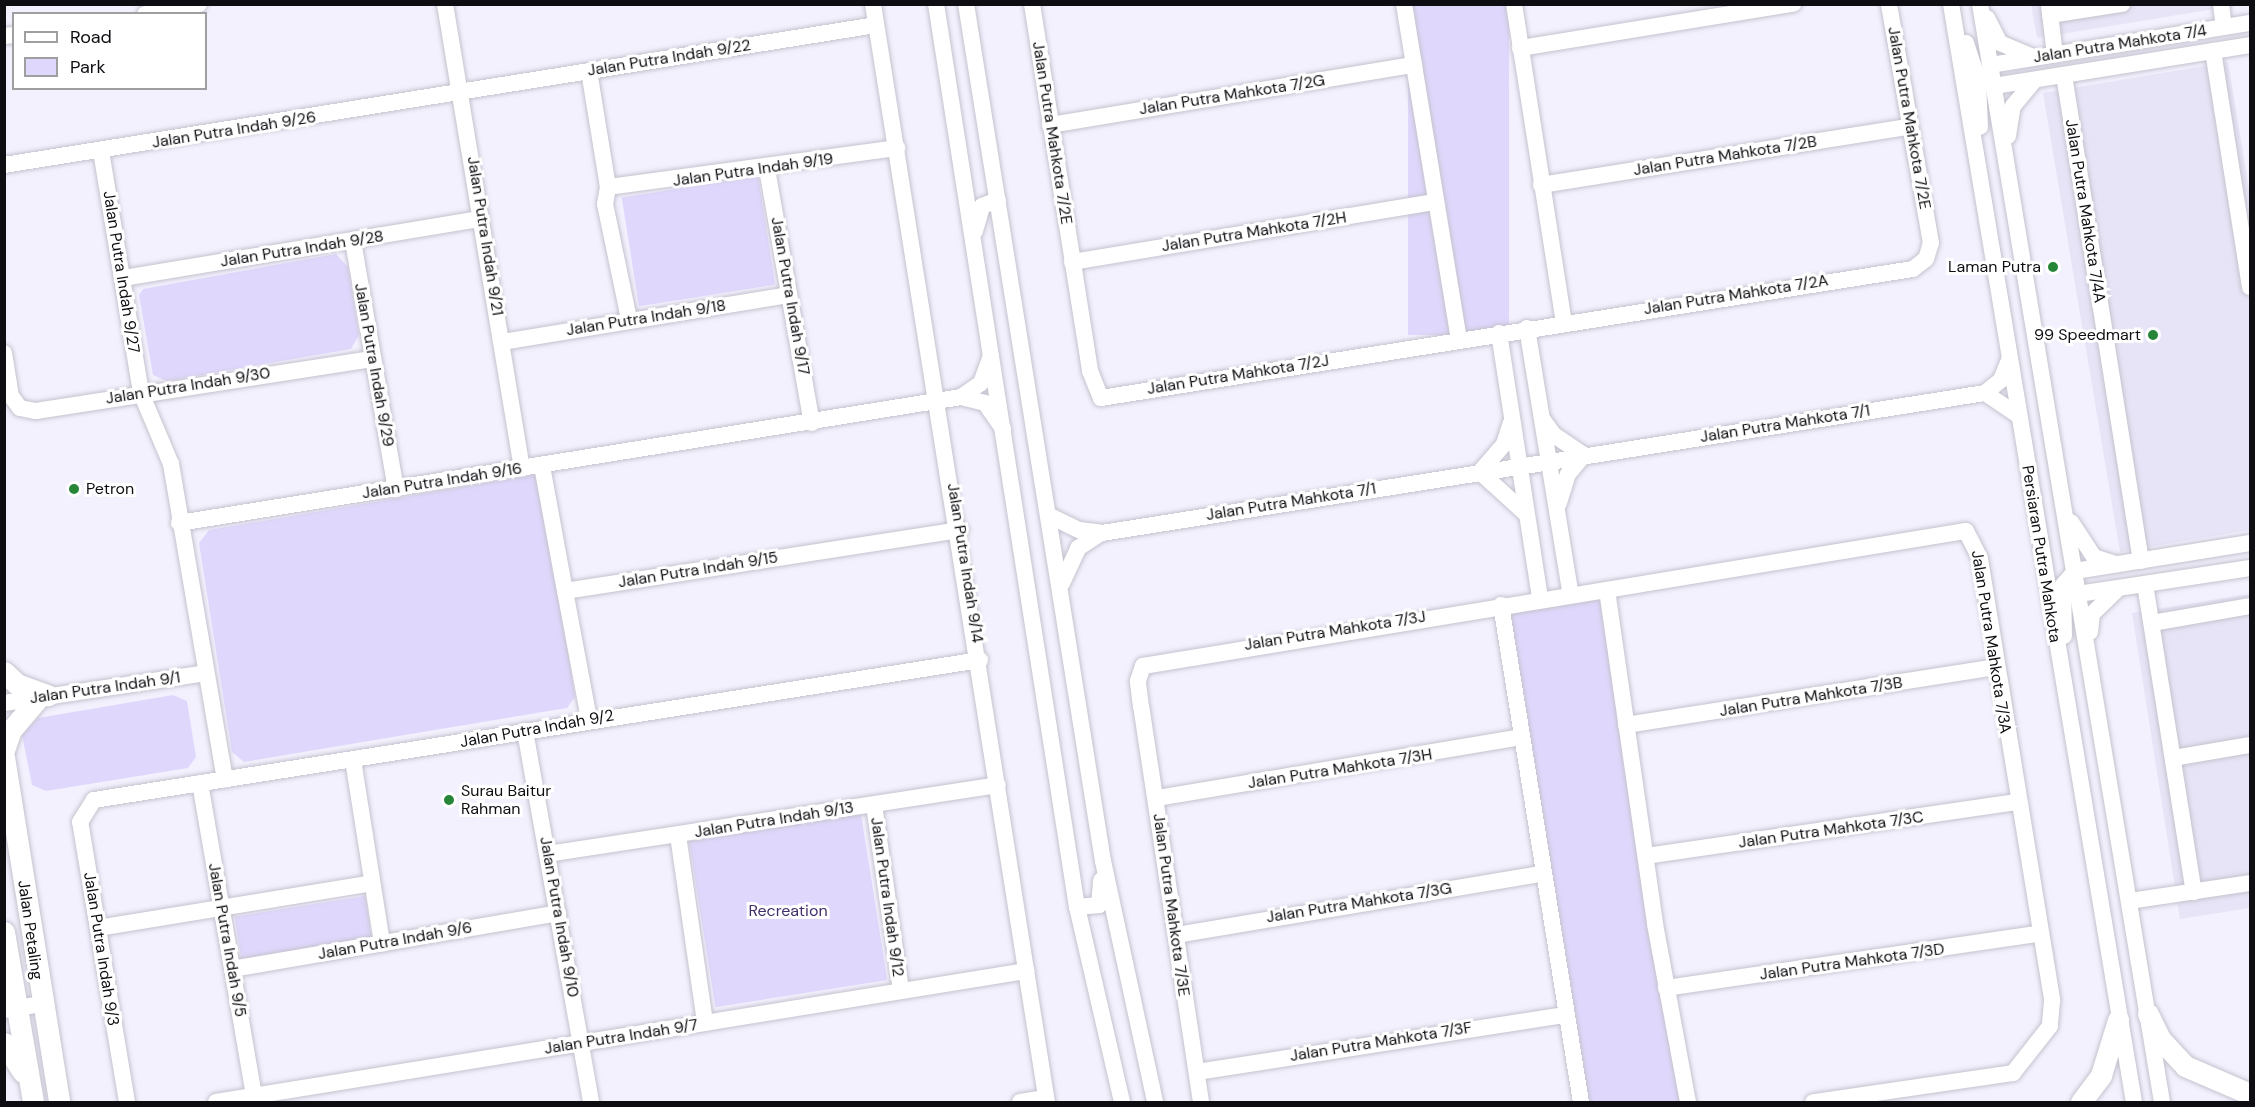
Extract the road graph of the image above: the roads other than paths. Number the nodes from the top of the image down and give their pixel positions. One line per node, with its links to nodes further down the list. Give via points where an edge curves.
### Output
1 (199, 4): 17 (street)
2 (445, 4): 30 (street, Jalan Putra Indah 9/21)
3 (873, 4): 18 (street, Jalan Putra Indah 9/14)
4 (936, 4): 45 (street)
5 (966, 4): 41 (street)
6 (1032, 4): 31 (street, Jalan Putra Mahkota 7/2E)
7 (1404, 4): 24 (street)
8 (1514, 4): 21 (street)
9 (1794, 4): 21 (street)
10 (1889, 4): 32 (street, Jalan Putra Mahkota 7/2E)
11 (1952, 4): 29 (street); 36 (street, Persiaran Putra Mahkota)
12 (2122, 4): 16 (street)
13 (2221, 4): 19 (street)
14 (2231, 4): 19 (street)
15 (1980, 6): 23 (street, via 2000,42); 25 (street)
16 (2050, 10): 23 (street)
17 (156, 12)
18 (876, 24): 26 (street, Jalan Putra Indah 9/22); 33 (street, Jalan Putra Indah 9/14)
19 (2237, 25): 23 (street, Jalan Putra Mahkota 7/4)
20 (2250, 45): 22 (street, Jalan Putra Mahkota 7/4)
21 (1521, 48): 39 (street)
22 (2213, 51): 27 (street, Jalan Putra Mahkota 7/4); 49 (street)
23 (2047, 56): 25 (street, Jalan Putra Mahkota 7/4)
24 (1414, 65): 31 (street, Jalan Putra Mahkota 7/2G); 42 (street)
25 (1990, 65): 29 (street)
26 (589, 71): 30 (street, Jalan Putra Indah 9/22); 40 (street)
27 (2064, 75): 28 (street, Jalan Putra Mahkota 7/4); 85 (street, Jalan Putra Mahkota 7/4A)
28 (2035, 80): 29 (street, Jalan Putra Mahkota 7/4); 34 (street, via 2013,106)
29 (1986, 83): 34 (street, Persiaran Putra Mahkota); 36 (street, via 1981,148)
30 (463, 93): 35 (street, Jalan Putra Indah 9/26); 43 (street, Jalan Putra Indah 9/21)
31 (1050, 125): 47 (street, Jalan Putra Mahkota 7/2E)
32 (1909, 127): 39 (street, Jalan Putra Mahkota 7/2B); 44 (street, Jalan Putra Mahkota 7/2E)
33 (897, 148): 38 (street, Jalan Putra Indah 9/19); 63 (street, Jalan Putra Indah 9/14)
34 (2004, 149): 77 (street, Persiaran Putra Mahkota)
35 (101, 151): 37 (street, Jalan Putra Indah 9/26); 48 (street, Jalan Putra Indah 9/27)
36 (1976, 156): 58 (street, Persiaran Putra Mahkota)
37 (4, 165)
38 (767, 169): 40 (street, Jalan Putra Indah 9/19); 50 (street, Jalan Putra Indah 9/17)
39 (1541, 185): 52 (street)
40 (608, 188): 51 (street, via 605,204)
41 (998, 200): 45 (street, via 982,206); 79 (street)
42 (1436, 202): 47 (street, Jalan Putra Mahkota 7/2H); 54 (street)
43 (481, 219): 46 (street, Jalan Putra Indah 9/28); 55 (street, Jalan Putra Indah 9/21)
44 (1929, 231): 52 (street, Jalan Putra Mahkota 7/2A, via 1931,252 1913,269)
45 (974, 238): 56 (street)
46 (353, 241): 48 (street, Jalan Putra Indah 9/28); 59 (street, Jalan Putra Indah 9/29)
47 (1072, 262): 54 (street, Jalan Putra Mahkota 7/2J, via 1090,371 1101,398)
48 (123, 278): 60 (street, Jalan Putra Indah 9/27)
49 (2250, 287)
50 (789, 295): 51 (street, Jalan Putra Indah 9/18); 67 (street, Jalan Putra Indah 9/17)
51 (629, 319): 55 (street, Jalan Putra Indah 9/18)
52 (1564, 322): 53 (street, Jalan Putra Mahkota 7/2A)
53 (1513, 330): 54 (street, Jalan Putra Mahkota 7/2J); 64 (street); 66 (street)
54 (1459, 339)
55 (502, 342): 73 (street, Jalan Putra Indah 9/21)
56 (991, 343): 62 (street, via 987,374); 68 (street)
57 (4, 353): 60 (street, Jalan Putra Indah 9/30, via 11,396 20,408 36,411)
58 (2009, 357): 61 (street, via 2001,380); 65 (street, Persiaran Putra Mahkota)
59 (372, 359): 60 (street, Jalan Putra Indah 9/30); 75 (street, Jalan Putra Indah 9/29)
60 (141, 393): 80 (street, Jalan Putra Indah 9/27, via 163,435)
61 (1985, 393): 65 (street); 69 (street, Jalan Putra Mahkota 7/1)
62 (961, 397): 63 (street, Jalan Putra Indah 9/16); 68 (street, via 985,403)
63 (938, 401): 67 (street, Jalan Putra Indah 9/16); 82 (street, Jalan Putra Indah 9/14)
64 (1539, 414): 69 (street, via 1549,431); 70 (street)
65 (2019, 416): 76 (street, Persiaran Putra Mahkota)
66 (1511, 421): 71 (street); 74 (street, via 1504,444)
67 (812, 423): 72 (street, Jalan Putra Indah 9/16)
68 (1007, 438): 135 (street)
69 (1584, 454): 70 (street, Jalan Putra Mahkota 7/1); 78 (street, via 1568,474)
70 (1548, 460): 71 (street, Jalan Putra Mahkota 7/1); 78 (street)
71 (1519, 465): 74 (street, Jalan Putra Mahkota 7/1); 81 (street)
72 (542, 466): 73 (street, Jalan Putra Indah 9/16); 94 (street)
73 (522, 469): 75 (street, Jalan Putra Indah 9/16)
74 (1480, 472): 81 (street, via 1514,497); 83 (street, Jalan Putra Mahkota 7/1)
75 (396, 489): 80 (street, Jalan Putra Indah 9/16)
76 (2033, 501): 91 (street); 106 (street, Persiaran Putra Mahkota)
77 (2065, 511): 86 (street, via 2094,557); 88 (street, Persiaran Putra Mahkota)
78 (1557, 512): 95 (street)
79 (1050, 516): 83 (street, Jalan Putra Mahkota 7/1, via 1079,530); 89 (street)
80 (179, 523): 105 (street)
81 (1528, 523): 97 (street)
82 (960, 530): 94 (street, Jalan Putra Indah 9/15); 101 (street, Jalan Putra Indah 9/14)
83 (1102, 532): 89 (street, Jalan Putra Mahkota 7/1, via 1078,548)
84 (2250, 543): 85 (street)
85 (2141, 561): 86 (street)
86 (2115, 565): 88 (street)
87 (2250, 568): 90 (street)
88 (2075, 571): 91 (street); 96 (street, Persiaran Putra Mahkota)
89 (1061, 584): 129 (street)
90 (2145, 584): 92 (street); 100 (street)
91 (2062, 585): 96 (street); 106 (street)
92 (2122, 588): 96 (street); 102 (street, via 2092,614)
93 (1607, 590): 95 (street, Jalan Putra Mahkota 7/3A); 103 (street, Jalan Putra Mahkota 7/3A, via 1966,531 1978,551); 111 (street)
94 (565, 591): 110 (street)
95 (1570, 592): 97 (street, Jalan Putra Mahkota 7/3J)
96 (2078, 594): 102 (street, Persiaran Putra Mahkota)
97 (1540, 597): 98 (street, Jalan Putra Mahkota 7/3J)
98 (1501, 604): 109 (street, Jalan Putra Mahkota 7/3J, via 1157,660 1139,673); 113 (street)
99 (2250, 606): 100 (street)
100 (2152, 622): 117 (street)
101 (980, 660): 110 (street, Jalan Putra Indah 9/2); 121 (street, Jalan Putra Indah 9/14)
102 (2090, 660): 134 (street, Persiaran Putra Mahkota)
103 (1995, 667): 111 (street, Jalan Putra Mahkota 7/3B); 124 (street, Jalan Putra Mahkota 7/3A)
104 (4, 672): 107 (main road, via 17,684)
105 (206, 673): 107 (street, Jalan Putra Indah 9/1); 119 (street)
106 (2062, 682): 151 (street, Persiaran Putra Mahkota)
107 (44, 696): 108 (street, Jalan Putra Indah 9/1); 115 (main road, via 11,730)
108 (4, 703)
109 (1141, 707): 122 (street, Jalan Putra Mahkota 7/3E)
110 (589, 719): 112 (street, Jalan Putra Indah 9/2)
111 (1626, 726): 128 (street)
112 (525, 731): 118 (street, Jalan Putra Indah 9/2); 127 (street, Jalan Putra Indah 9/10)
113 (1522, 737): 122 (street, Jalan Putra Mahkota 7/3H); 130 (street)
114 (2250, 745): 117 (street)
115 (4, 750)
116 (4, 757): 147 (main road, Jalan Petaling)
117 (2173, 758): 133 (street)
118 (353, 760): 119 (street, Jalan Putra Indah 9/2); 131 (street)
119 (225, 779): 120 (street, Jalan Putra Indah 9/2)
120 (200, 783): 123 (street, Jalan Putra Indah 9/2); 136 (street, Jalan Putra Indah 9/5)
121 (999, 785): 125 (street, Jalan Putra Indah 9/13); 144 (street, Jalan Putra Indah 9/14)
122 (1157, 798): 140 (street, Jalan Putra Mahkota 7/3E)
123 (94, 801): 138 (street, Jalan Putra Indah 9/3, via 80,822)
124 (2017, 802): 128 (street, Jalan Putra Mahkota 7/3C); 139 (street, Jalan Putra Mahkota 7/3A)
125 (874, 805): 126 (street, Jalan Putra Indah 9/13); 146 (street, Jalan Putra Indah 9/12)
126 (678, 835): 127 (street, Jalan Putra Indah 9/13); 152 (street)
127 (548, 854): 137 (street, Jalan Putra Indah 9/10)
128 (1646, 856): 145 (street)
129 (1103, 861): 135 (street, via 1099,905); 167 (street)
130 (1542, 874): 140 (street, Jalan Putra Mahkota 7/3G); 150 (street)
131 (372, 883): 136 (street); 141 (street)
132 (2250, 883): 133 (street)
133 (2194, 892): 134 (street)
134 (2130, 901): 149 (street, Persiaran Putra Mahkota)
135 (1077, 907): 166 (street)
136 (221, 909): 138 (street); 143 (street, Jalan Putra Indah 9/5)
137 (558, 913): 141 (street, Jalan Putra Indah 9/6); 153 (street, Jalan Putra Indah 9/10)
138 (98, 928): 162 (street, Jalan Putra Indah 9/3)
139 (2037, 934): 145 (street, Jalan Putra Mahkota 7/3D); 171 (street, Jalan Putra Mahkota 7/3A, via 2052,1001 2050,1026 2041,1043 2013,1073)
140 (1176, 935): 155 (street, Jalan Putra Mahkota 7/3E)
141 (382, 944): 143 (street, Jalan Putra Indah 9/6)
142 (5, 947): 148 (main road, Jalan Petaling)
143 (232, 969): 158 (street, Jalan Putra Indah 9/5)
144 (1026, 971): 146 (street, Jalan Putra Indah 9/7); 159 (street, Jalan Putra Indah 9/14)
145 (1666, 988): 170 (street)
146 (901, 990): 152 (street, Jalan Putra Indah 9/7)
147 (40, 1004): 148 (street); 161 (main road, Jalan Petaling)
148 (10, 1009): 156 (main road, Jalan Petaling)
149 (2148, 1014): 157 (main road, via 2160,1040 2185,1066); 174 (street, Persiaran Putra Mahkota)
150 (1566, 1015): 155 (street, Jalan Putra Mahkota 7/3F); 169 (street)
151 (2118, 1020): 172 (main road, via 2101,1075); 173 (street, Persiaran Putra Mahkota)
152 (705, 1023): 153 (street, Jalan Putra Indah 9/7)
153 (580, 1042): 158 (street, Jalan Putra Indah 9/7); 164 (street, Jalan Putra Indah 9/10)
154 (4, 1043): 156 (main road)
155 (1197, 1072): 168 (street, Jalan Putra Mahkota 7/3E)
156 (31, 1093)
157 (2250, 1094)
158 (254, 1096): 163 (street, Jalan Putra Indah 9/7)
159 (1046, 1100): 165 (street)
160 (2250, 1100): 175 (main road)
161 (59, 1102)
162 (127, 1102)
163 (216, 1102)
164 (591, 1102)
165 (1020, 1102)
166 (1122, 1102)
167 (1155, 1102)
168 (1201, 1102)
169 (1581, 1102)
170 (1688, 1102)
171 (1813, 1102)
172 (2081, 1102)
173 (2134, 1102)
174 (2163, 1102)
175 (2236, 1102)

